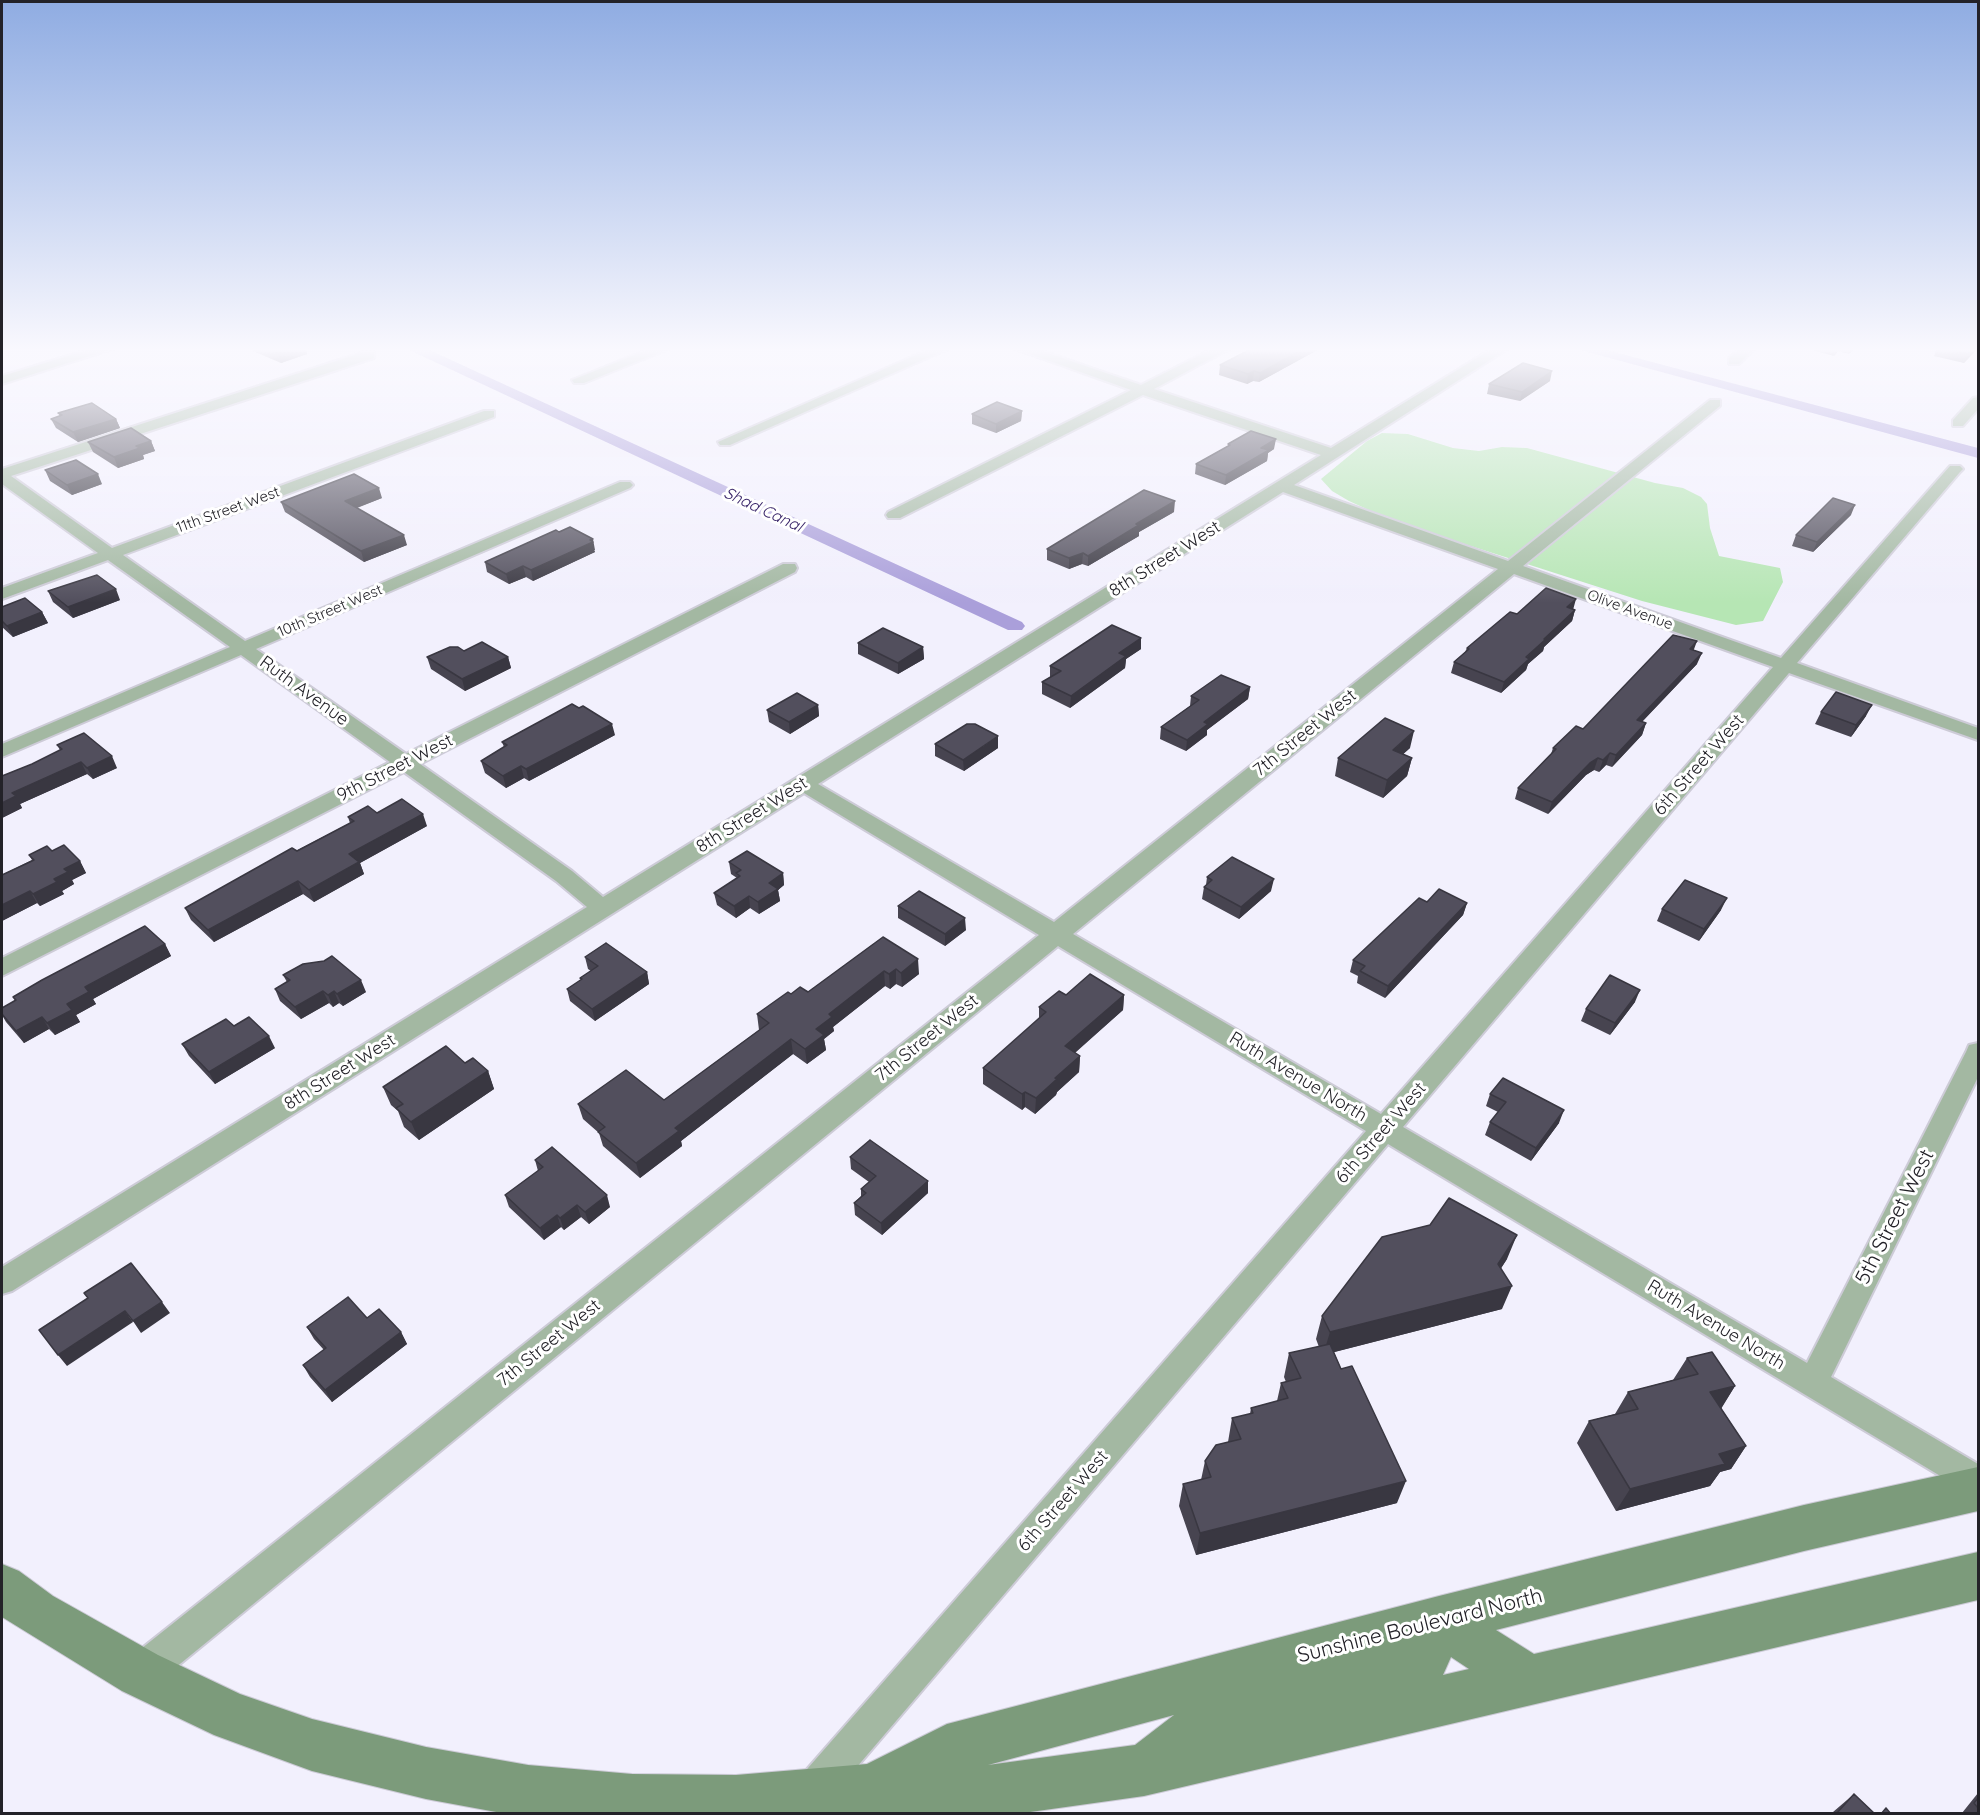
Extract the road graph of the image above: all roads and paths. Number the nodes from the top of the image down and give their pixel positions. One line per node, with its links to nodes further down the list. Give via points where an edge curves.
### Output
1 (132, 433): 11 (street)
2 (438, 433): 15 (street, 11th Street West)
3 (746, 433): 8 (street)
4 (1058, 433): 14 (street)
5 (1270, 433): 9 (street)
6 (1367, 433): 9 (street, 8th Street West)
7 (1678, 433): 17 (street, 7th Street West)
8 (724, 442)
9 (1333, 454): 13 (street, 8th Street West)
10 (1955, 469): 20 (street, 6th Street West)
11 (2, 476): 15 (street, Ruth Avenue)
12 (625, 485): 19 (street, 10th Street West)
13 (1281, 486): 17 (street, Olive Avenue); 24 (street, 8th Street West)
14 (894, 515)
15 (110, 554): 18 (street, 11th Street West); 19 (street, Ruth Avenue)
16 (789, 568): 23 (street, 9th Street West)
17 (1510, 568): 20 (street, Olive Avenue); 26 (street, 7th Street West)
18 (2, 594)
19 (243, 647): 22 (street, 10th Street West); 23 (street, Ruth Avenue)
20 (1785, 665): 21 (street, Olive Avenue); 29 (street, 6th Street West)
21 (1978, 734)
22 (2, 751)
23 (405, 763): 25 (street, Ruth Avenue); 27 (street, 9th Street West)
24 (803, 783): 25 (street, 8th Street West); 26 (street, Ruth Avenue North)
25 (603, 908): 30 (street, 8th Street West)
26 (1056, 934): 29 (street, Ruth Avenue North); 37 (street, 7th Street West)
27 (2, 968)
28 (1978, 1052): 31 (street, 5th Street West)
29 (1385, 1129): 31 (street, Ruth Avenue North); 41 (street, 6th Street West)
30 (2, 1282)
31 (1813, 1383): 32 (street, Ruth Avenue North)
32 (1978, 1481)
33 (1978, 1489): 36 (street, Sunshine Boulevard North, via 1804,1528)
34 (1978, 1576): 38 (street, Sunshine Boulevard North)
35 (2, 1588): 37 (street, Sunshine Boulevard North, via 36,1613)
36 (1439, 1620): 38 (street); 39 (street, via 1425,1660 1196,1730); 40 (street, Sunshine Boulevard North, via 947,1749)
37 (140, 1673): 41 (street, Sunshine Boulevard North, via 232,1718 312,1745 437,1775 528,1791 632,1800)
38 (1528, 1680): 39 (street, Sunshine Boulevard North)
39 (1144, 1770): 40 (street, Sunshine Boulevard North, via 959,1796)
40 (871, 1790): 41 (street, Sunshine Boulevard North)
41 (807, 1797)

